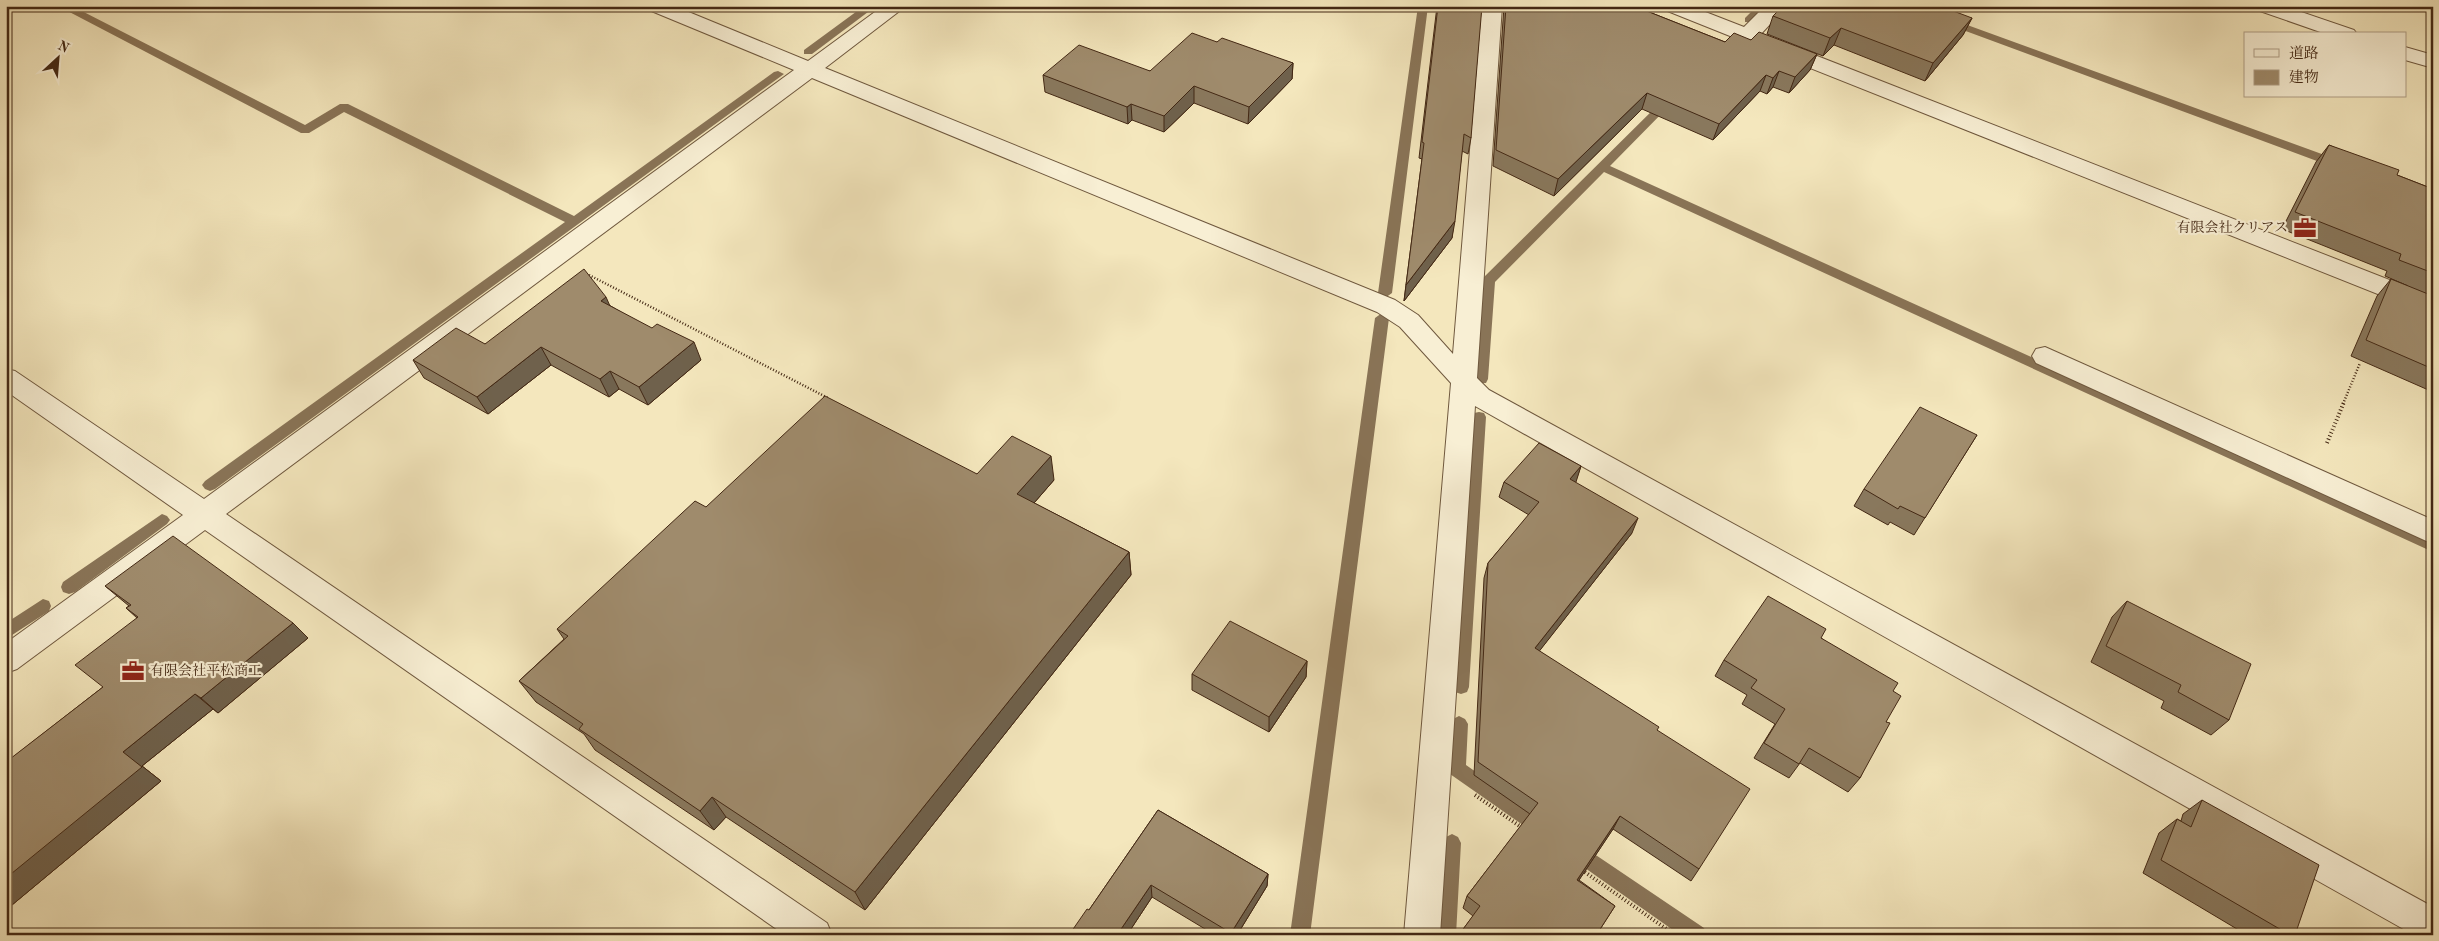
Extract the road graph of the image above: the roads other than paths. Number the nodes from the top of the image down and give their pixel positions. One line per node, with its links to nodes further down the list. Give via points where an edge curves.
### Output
1 (656, 6): 11 (street)
2 (896, 6): 11 (street)
3 (1492, 6): 15 (street)
4 (1672, 6): 8 (street)
5 (1777, 6): 8 (street)
6 (2264, 6): 7 (street)
7 (2342, 32)
8 (1748, 36): 12 (street)
9 (2406, 53): 10 (street)
10 (2433, 62)
11 (810, 69): 15 (street, via 1386,306 1409,321); 16 (street)
12 (2433, 307)
13 (2045, 356): 17 (street)
14 (6, 378): 16 (street)
15 (1464, 380): 19 (street, via 1480,397); 21 (street)
16 (204, 514): 18 (street); 20 (street)
17 (2433, 533)
18 (6, 660)
19 (2433, 926)
20 (815, 935)
21 (1422, 935)

